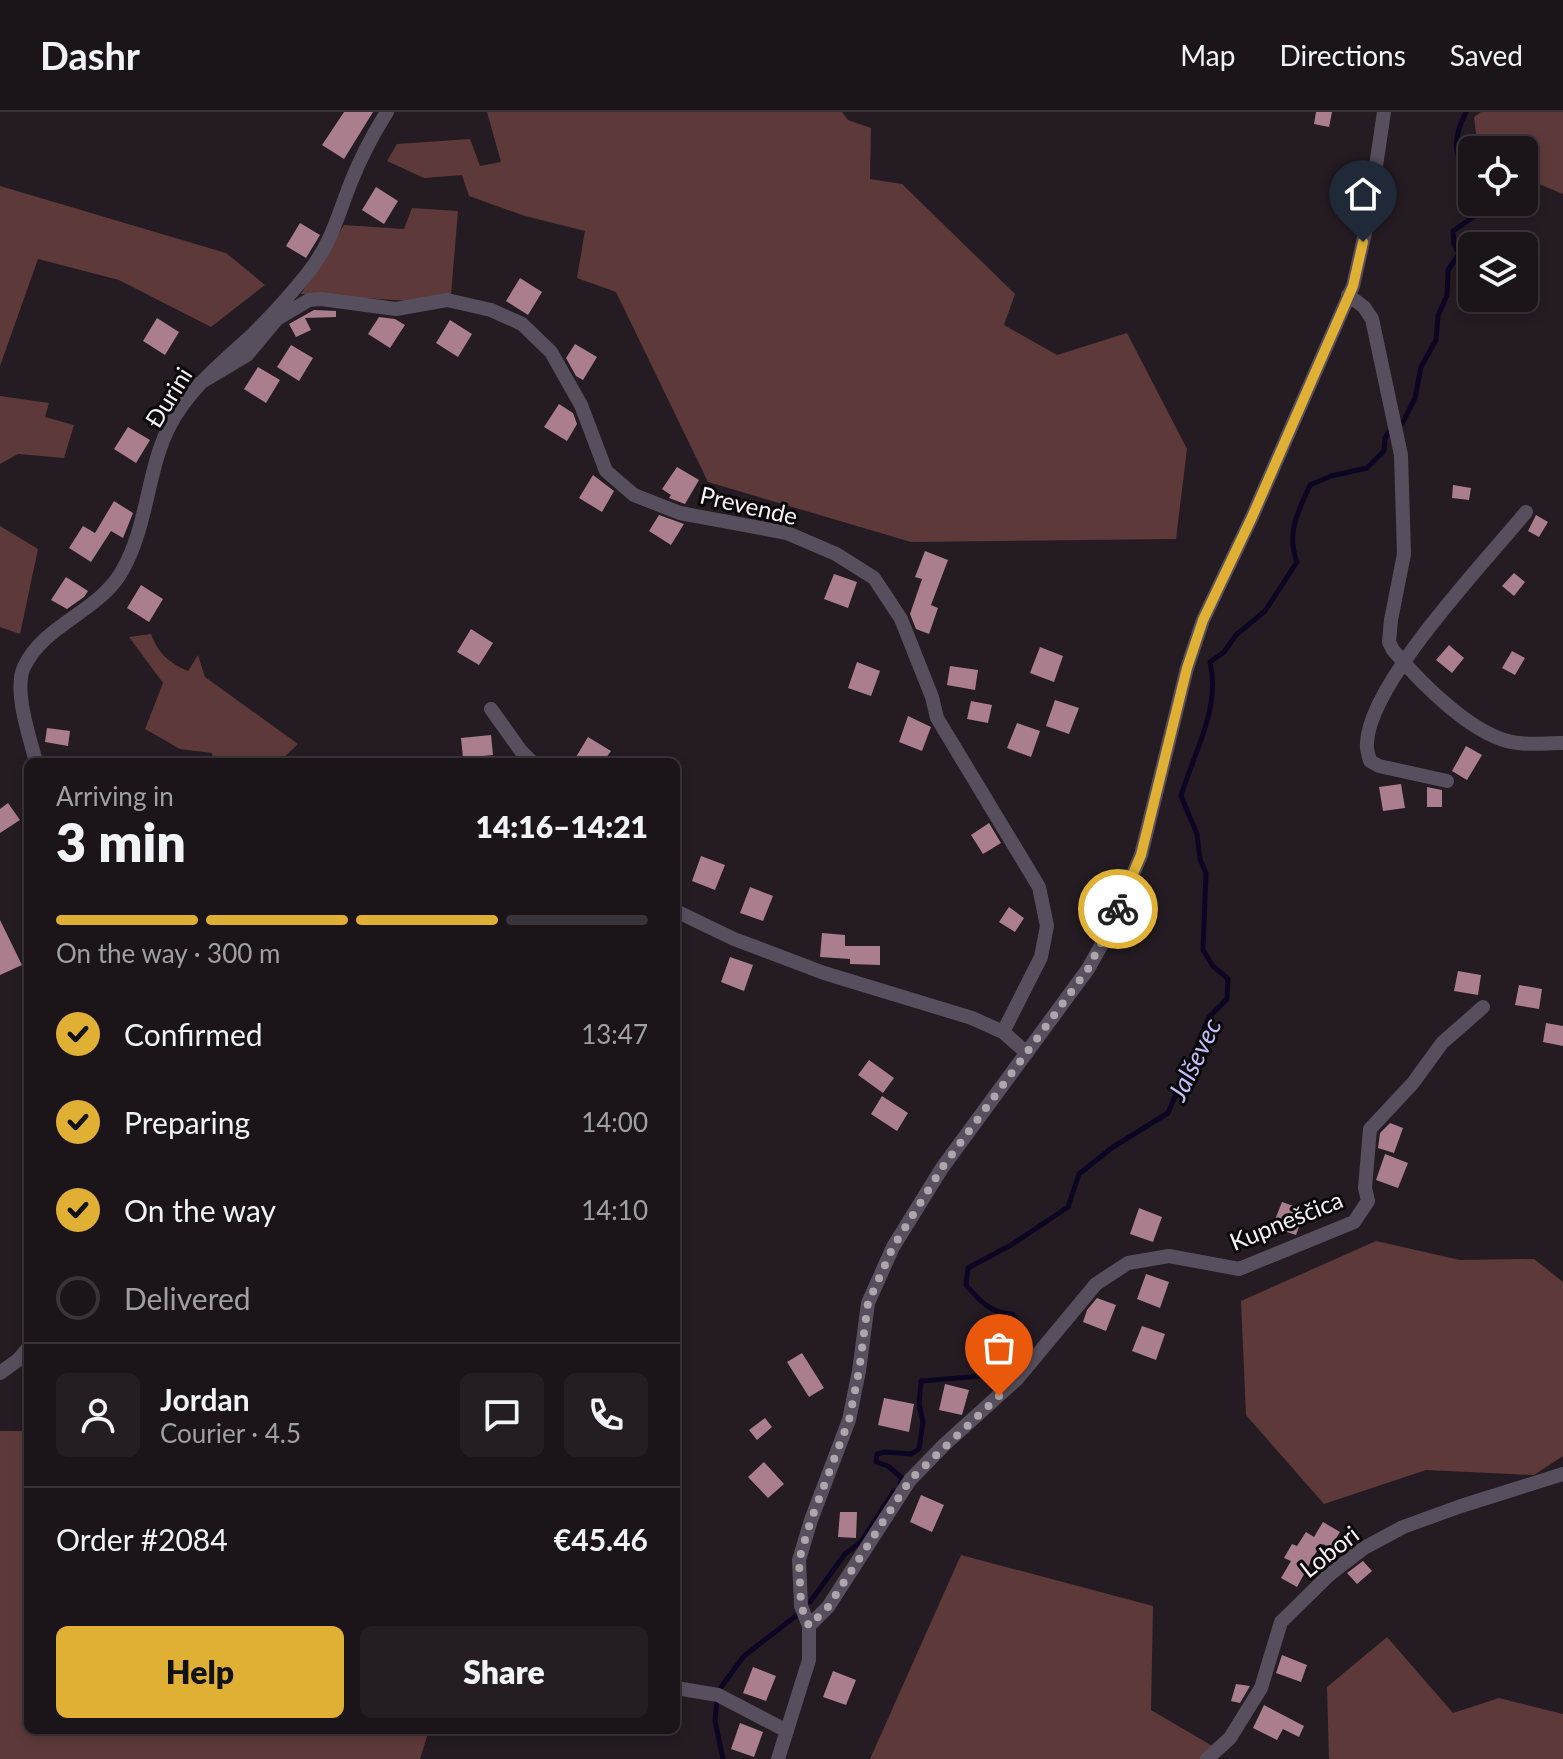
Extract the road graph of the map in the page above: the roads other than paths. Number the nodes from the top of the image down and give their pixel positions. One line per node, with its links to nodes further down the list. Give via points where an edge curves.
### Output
1 (387, 112): 4 (street, Đurini, via 351,182 335,231 308,273)
2 (1384, 112): 3 (street, via 1368,220)
3 (1348, 295): 6 (street, via 1372,319 1401,455 1404,554 1389,642); 15 (street, via 1203,620 1136,868 1088,969)
4 (200, 383): 9 (street, Đurini, via 169,427 122,573 89,608 40,642 22,669 22,701); 14 (street, Prevende, via 247,355 277,319 309,300 396,309 447,300 491,310 522,324 551,352 581,405 606,471 634,495 680,513 787,533 874,578 901,619 937,718 1039,887 1047,926 1041,957)
5 (1526, 512): 6 (street)
6 (1403, 661): 8 (street, via 1447,706 1485,731 1516,743); 11 (street, via 1371,721 1366,745 1370,761)
7 (491, 709): 10 (street)
8 (1563, 743)
9 (35, 758)
10 (528, 758)
11 (1447, 781)
12 (680, 913): 14 (street, via 824,973)
13 (1483, 1007): 19 (street, Kupneščica, via 1442,1043 1370,1129 1368,1201 1354,1222 1239,1269 1169,1256 1128,1263 1096,1284 1017,1379 910,1480 828,1607)
14 (1003, 1032): 15 (street)
15 (1027, 1053): 19 (street, via 942,1168 893,1247 868,1303 849,1420 799,1560)
16 (24, 1353): 17 (street)
17 (0, 1373)
18 (1563, 1474): 23 (street, Lobori, via 1403,1527 1329,1575 1281,1622 1261,1688 1230,1738)
19 (806, 1616): 21 (street, via 809,1660)
20 (680, 1689): 21 (street, via 718,1695)
21 (787, 1731): 22 (street)
22 (778, 1759)
23 (1207, 1759)

